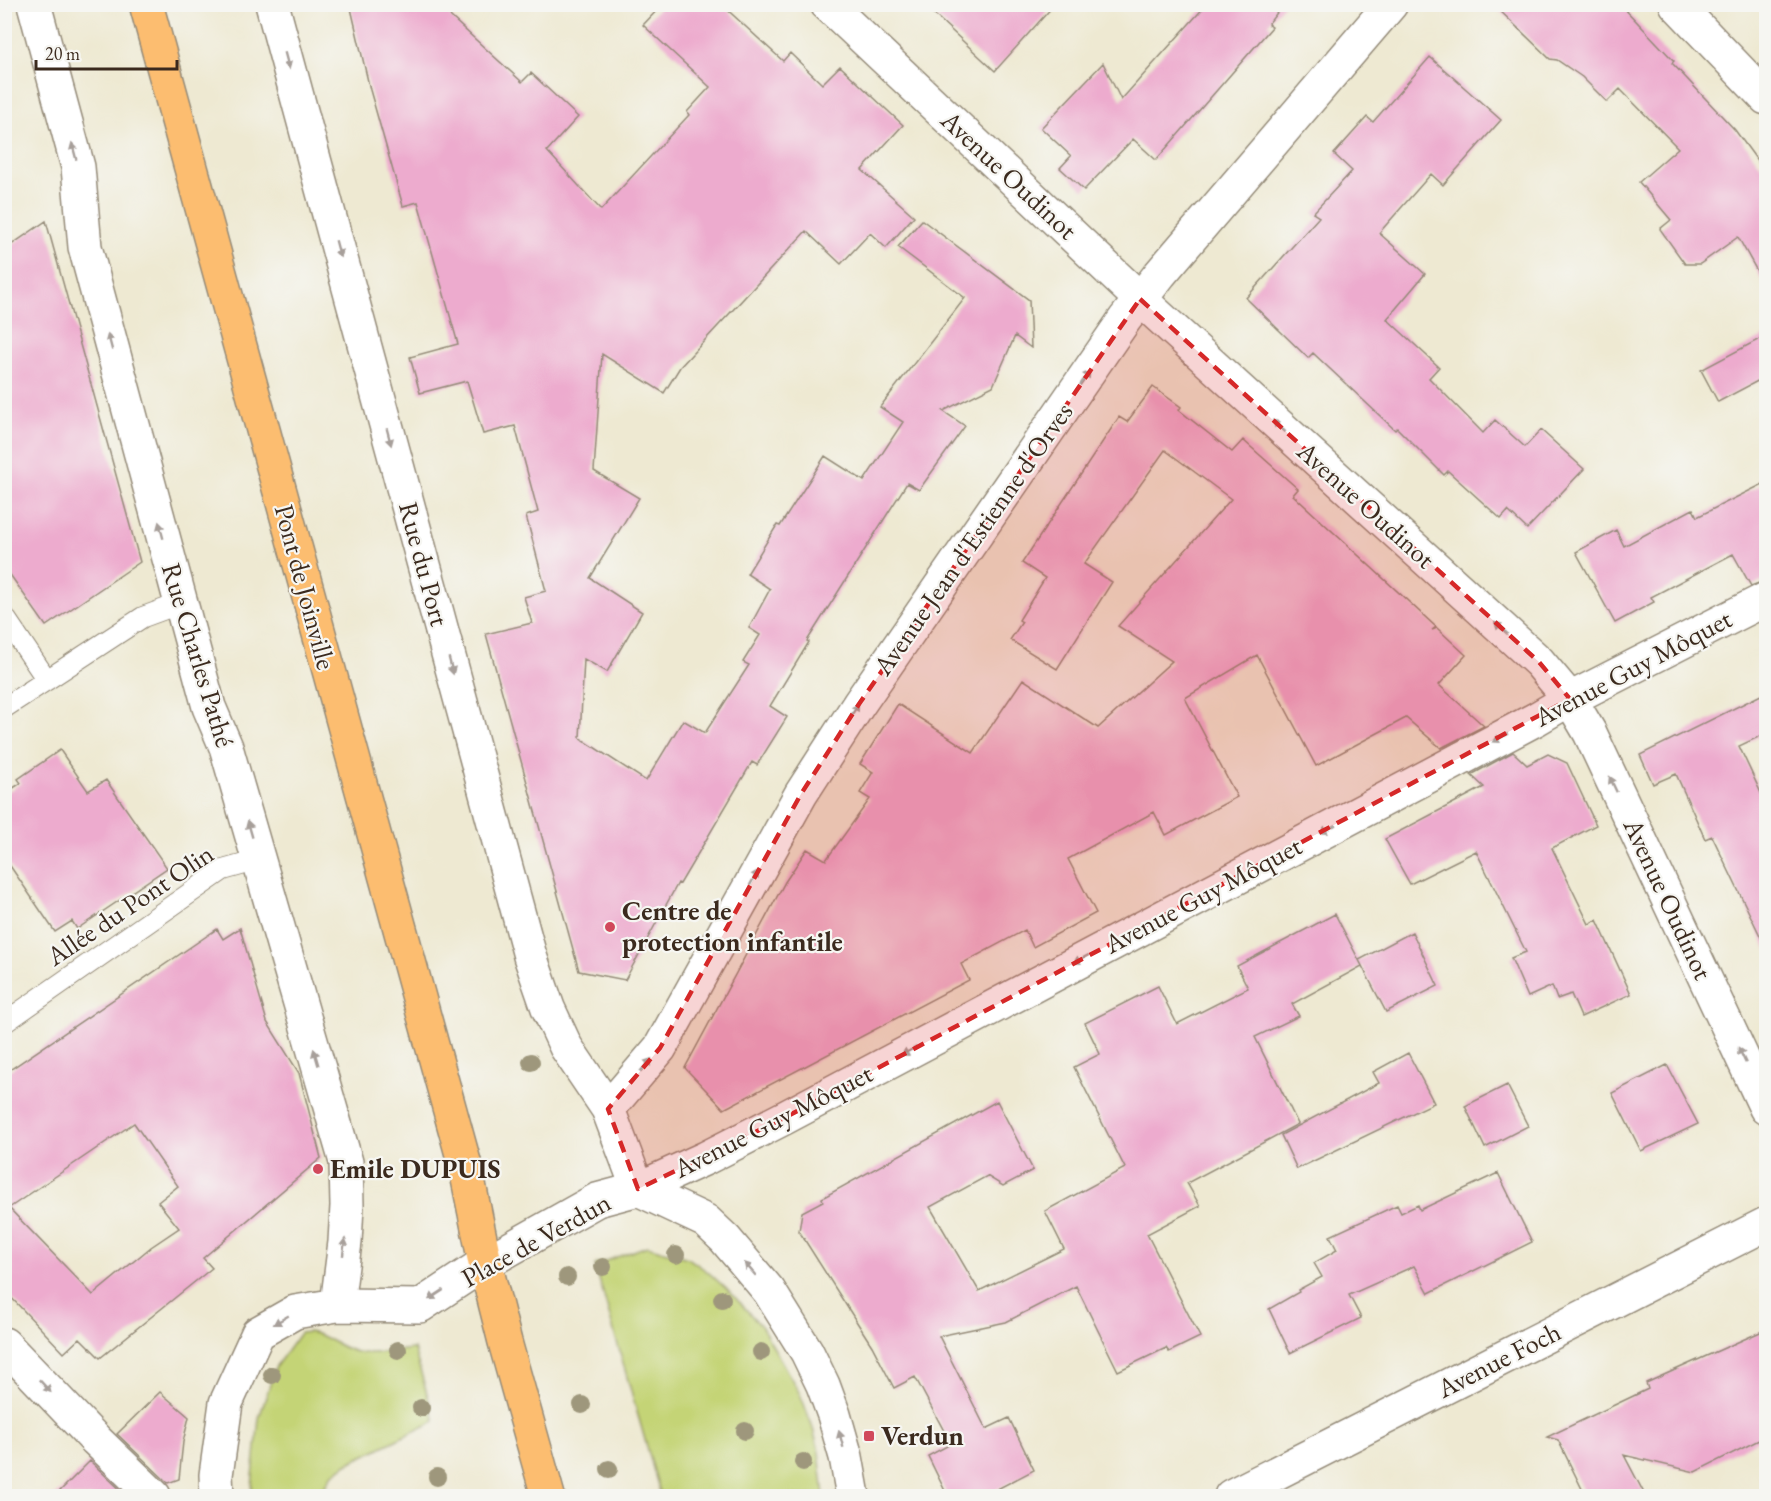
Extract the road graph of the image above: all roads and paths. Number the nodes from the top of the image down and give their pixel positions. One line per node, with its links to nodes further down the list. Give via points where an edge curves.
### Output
1 (33, 4): 10 (street, Rue Charles Pathé, one-way to 1, via 85,247 78,167)
2 (146, 4): 21 (main road, Pont de Joinville, via 466,1169)
3 (272, 4): 18 (street, Rue du Port, one-way to 18, via 530,956 566,1047)
4 (827, 4): 8 (street, Avenue Oudinot)
5 (1391, 4): 8 (street, Avenue Jean d'Estienne d'Orves)
6 (1676, 4): 7 (street)
7 (1767, 98)
8 (1140, 299): 13 (street, Avenue Oudinot, one-way to 8, via 1539,662); 18 (street, Avenue Jean d'Estienne d'Orves, one-way to 8, via 660,1048 801,794 859,704)
9 (1767, 598): 13 (street, Avenue Guy Môquet)
10 (181, 603): 12 (lane, via 143,617); 15 (street, Rue Charles Pathé, one-way to 10, via 226,747 209,707)
11 (4, 616): 12 (lane)
12 (47, 680): 14 (lane)
13 (1570, 699): 17 (street, Avenue Oudinot, one-way to 13, via 1590,733); 19 (street, Avenue Guy Môquet, one-way to 19, via 786,1117)
14 (4, 708)
15 (259, 860): 16 (lane, Allée du Pont Olin, via 223,870); 22 (street, Rue Charles Pathé, one-way to 15, via 347,1215 346,1162)
16 (4, 1023)
17 (1767, 1108)
18 (608, 1109): 19 (street, Rue du Port)
19 (638, 1189): 21 (street, Place de Verdun, via 597,1200); 27 (street, Place de Verdun, one-way to 19, via 843,1446 823,1385 769,1291 706,1221)
20 (1767, 1224): 28 (street, Avenue Foch)
21 (485, 1263): 22 (street, Place de Verdun, one-way to 22, via 420,1306); 26 (main road, Pont de Joinville)
22 (337, 1305): 25 (street, Place de Verdun, one-way to 25, via 295,1312 258,1333 226,1403 216,1475)
23 (4, 1344): 24 (street, one-way to 24)
24 (154, 1497)
25 (217, 1497)
26 (548, 1497)
27 (853, 1497)
28 (1231, 1497)

